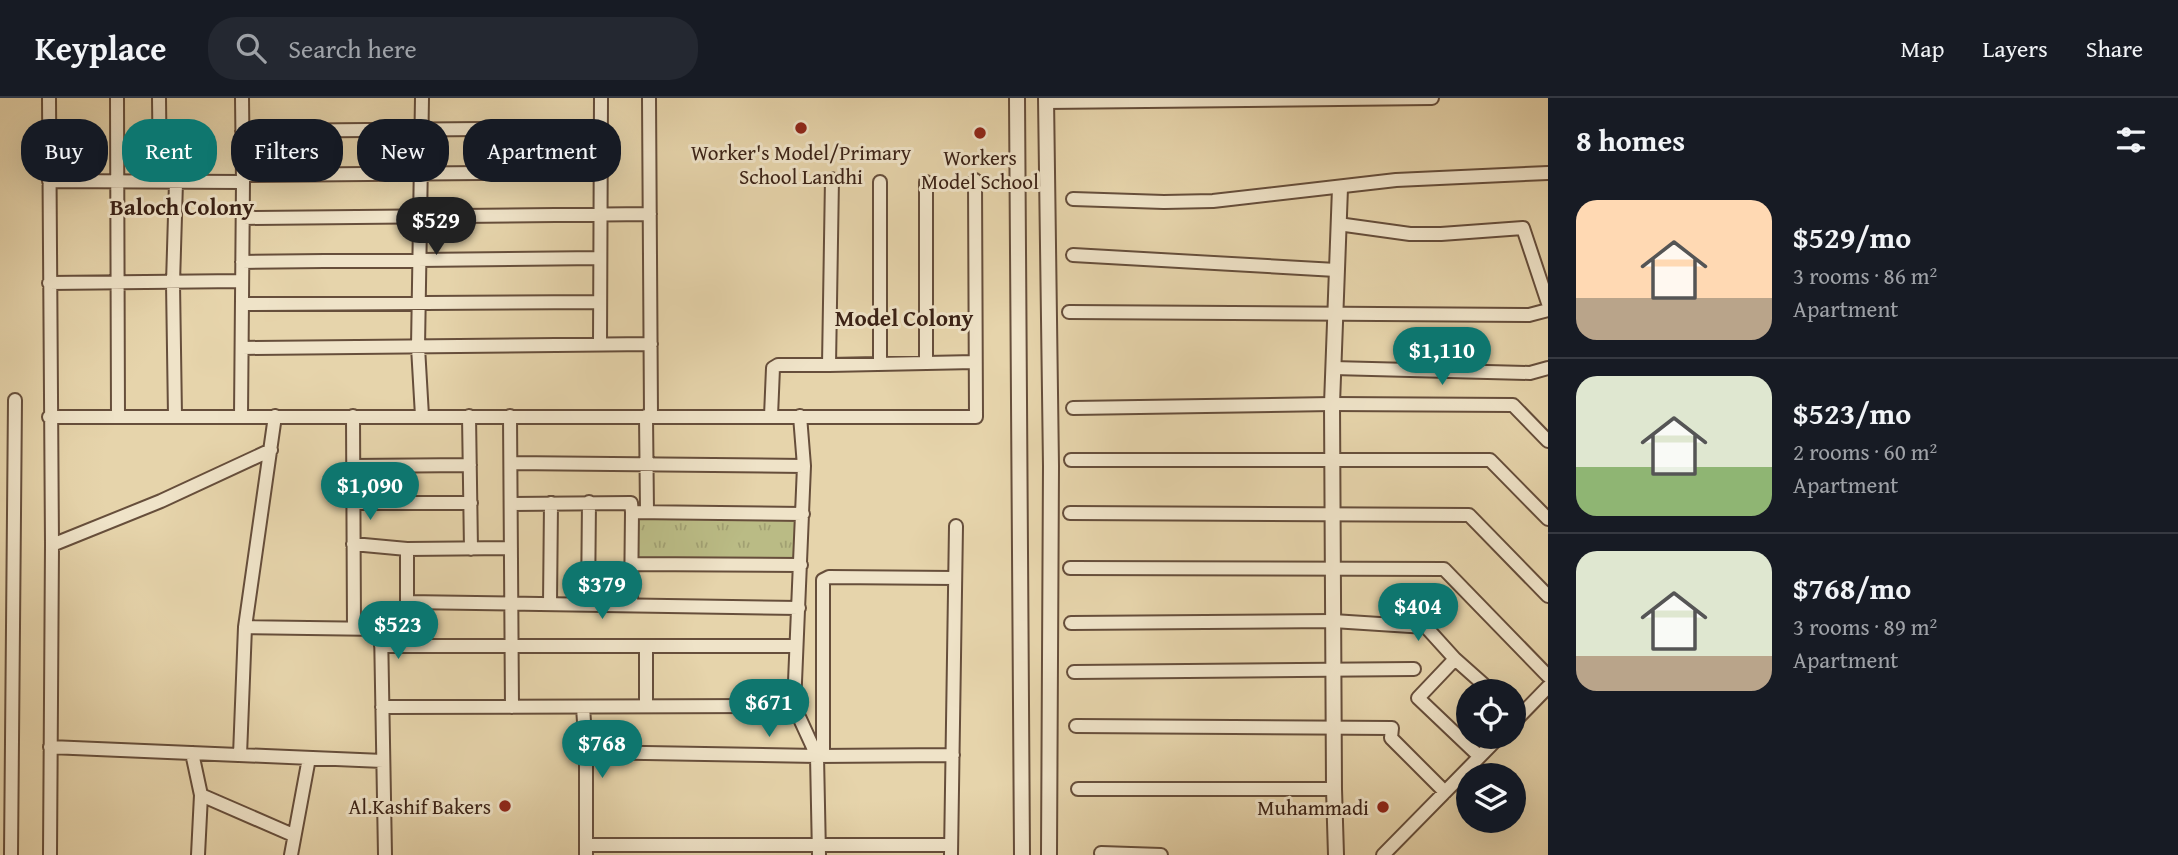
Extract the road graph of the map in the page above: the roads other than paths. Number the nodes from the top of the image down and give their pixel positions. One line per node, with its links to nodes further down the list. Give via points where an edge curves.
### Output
1 (49, 98): 11 (street)
2 (117, 98): 20 (street)
3 (159, 98): 12 (street)
4 (242, 98): 13 (street)
5 (422, 98): 14 (street)
6 (601, 98): 15 (street)
7 (649, 98): 31 (street)
8 (1017, 98): 165 (street)
9 (1430, 98): 10 (street)
10 (1046, 100): 166 (street, via 1051,466)
11 (49, 119)
12 (159, 119)
13 (243, 119)
14 (422, 119)
15 (601, 119)
16 (1548, 173): 29 (street, via 1396,180)
17 (832, 179): 59 (street)
18 (975, 180): 56 (street)
19 (108, 181): 20 (street)
20 (117, 181): 21 (street); 44 (street)
21 (122, 181)
22 (49, 182): 42 (street)
23 (176, 182): 43 (street)
24 (243, 182): 34 (street)
25 (421, 182): 33 (street)
26 (600, 182): 32 (street)
27 (880, 182): 57 (street)
28 (926, 182): 58 (street)
29 (1340, 188): 30 (street, via 1213,201); 35 (street)
30 (1073, 199)
31 (650, 214): 32 (street); 52 (street)
32 (601, 215): 33 (street); 37 (street)
33 (420, 216): 34 (street); 38 (street)
34 (243, 218): 39 (street)
35 (1338, 224): 40 (street); 46 (street, via 1410,234 1523,228)
36 (1073, 255): 40 (street)
37 (600, 258): 38 (street); 45 (street)
38 (419, 260): 39 (street); 48 (street)
39 (242, 262): 41 (street)
40 (1336, 270): 51 (street)
41 (242, 281): 43 (street); 47 (street)
42 (49, 283): 44 (street); 76 (street)
43 (173, 283): 44 (street); 66 (street)
44 (118, 284): 65 (street)
45 (600, 302): 48 (street); 53 (street)
46 (1548, 303)
47 (242, 304): 48 (street); 55 (street)
48 (420, 304): 54 (street)
49 (1548, 310): 51 (street, via 1529,315)
50 (1069, 312): 51 (street)
51 (1334, 314): 60 (street)
52 (651, 344): 53 (street); 73 (street)
53 (600, 345): 54 (street)
54 (418, 347): 55 (street); 70 (street)
55 (242, 348): 67 (street)
56 (975, 362): 58 (street); 75 (street, via 975,417)
57 (880, 363): 58 (street); 59 (street)
58 (926, 363)
59 (830, 365): 74 (street, via 773,368)
60 (1333, 368): 61 (street, via 1530,373); 63 (street)
61 (1548, 368)
62 (15, 400): 99 (street)
63 (1332, 404): 64 (street); 77 (street, via 1513,405); 80 (street)
64 (1073, 408)
65 (118, 416): 66 (street); 76 (street)
66 (175, 416): 67 (street)
67 (241, 416): 68 (street)
68 (275, 416): 69 (street); 78 (street)
69 (353, 416): 70 (street); 84 (street)
70 (422, 416): 71 (street)
71 (469, 416): 72 (street); 83 (street)
72 (510, 416): 73 (street); 81 (street)
73 (649, 416): 74 (street); 82 (street)
74 (771, 416): 75 (street)
75 (800, 416): 85 (street)
76 (49, 417): 101 (street)
77 (1548, 441)
78 (271, 450): 101 (street); 118 (street)
79 (1071, 460): 80 (street)
80 (1332, 460): 95 (street); 96 (street, via 1490,460)
81 (511, 463): 82 (street); 90 (street)
82 (646, 464): 85 (street); 91 (street)
83 (470, 465): 84 (street); 88 (street)
84 (353, 466): 87 (street)
85 (804, 466): 93 (street)
86 (589, 502): 89 (street); 92 (street, via 631,503); 112 (street)
87 (353, 503): 88 (street); 100 (street)
88 (471, 503): 104 (street)
89 (551, 503): 90 (street); 111 (street)
90 (511, 504): 102 (street)
91 (647, 511): 92 (street); 93 (street)
92 (632, 512): 105 (street)
93 (803, 513): 106 (street)
94 (1070, 513): 95 (street)
95 (1332, 515): 108 (street); 110 (street, via 1469,515)
96 (1548, 519)
97 (956, 526): 109 (street)
98 (0, 544): 99 (street)
99 (14, 544): 139 (street)
100 (354, 544): 103 (street); 119 (street)
101 (52, 545): 140 (street)
102 (511, 548): 104 (street); 113 (street)
103 (407, 549): 104 (street); 113 (street, via 407,602)
104 (471, 549)
105 (631, 564): 106 (street); 114 (street)
106 (801, 565): 115 (street)
107 (1070, 568): 108 (street)
108 (1332, 570): 116 (street); 128 (street, via 1444,569)
109 (955, 578): 145 (street); 146 (street, via 823,580)
110 (1548, 596)
111 (550, 604): 112 (street); 113 (street)
112 (588, 604): 114 (street)
113 (511, 605): 123 (street)
114 (631, 605): 115 (street)
115 (799, 608): 122 (street)
116 (1333, 621): 117 (street); 124 (street, via 1426,627); 126 (street)
117 (1071, 623)
118 (245, 627): 119 (street); 144 (street)
119 (354, 628): 120 (street, via 381,629)
120 (381, 646): 123 (street); 134 (street)
121 (646, 646): 122 (street); 123 (street); 132 (street)
122 (795, 646): 133 (street)
123 (513, 647): 135 (street)
124 (1455, 659): 129 (street); 147 (street, via 1418,698)
125 (1414, 669): 126 (street)
126 (1333, 671): 127 (street); 138 (street)
127 (1074, 672)
128 (1548, 676)
129 (1478, 679)
130 (1548, 687): 136 (street)
131 (583, 706): 132 (street); 135 (street); 142 (street)
132 (646, 706): 133 (street)
133 (794, 706): 146 (street)
134 (382, 707): 135 (street); 149 (street)
135 (512, 707)
136 (1526, 708)
137 (1076, 726): 138 (street)
138 (1333, 729): 151 (street); 152 (street, via 1392,729 1391,738)
139 (6, 747): 160 (street)
140 (50, 747): 143 (street); 161 (street)
141 (1486, 749): 147 (street)
142 (586, 752): 146 (street); 155 (street)
143 (192, 753): 144 (street); 153 (street)
144 (240, 755): 148 (street)
145 (953, 755): 146 (street); 158 (street)
146 (820, 756): 157 (street)
147 (1479, 756): 152 (street)
148 (309, 758): 149 (street); 154 (street)
149 (383, 761): 164 (street)
150 (1078, 789): 151 (street)
151 (1334, 789): 168 (street)
152 (1445, 792): 169 (street)
153 (201, 795): 154 (street); 162 (street)
154 (293, 835): 163 (street)
155 (586, 850): 156 (street)
156 (718, 850): 157 (street)
157 (819, 850): 158 (street)
158 (951, 850)
159 (1101, 853): 167 (street)
160 (11, 855)
161 (50, 855)
162 (198, 855)
163 (290, 855)
164 (386, 855)
165 (1022, 855)
166 (1049, 855)
167 (1161, 855)
168 (1336, 855)
169 (1383, 855)

